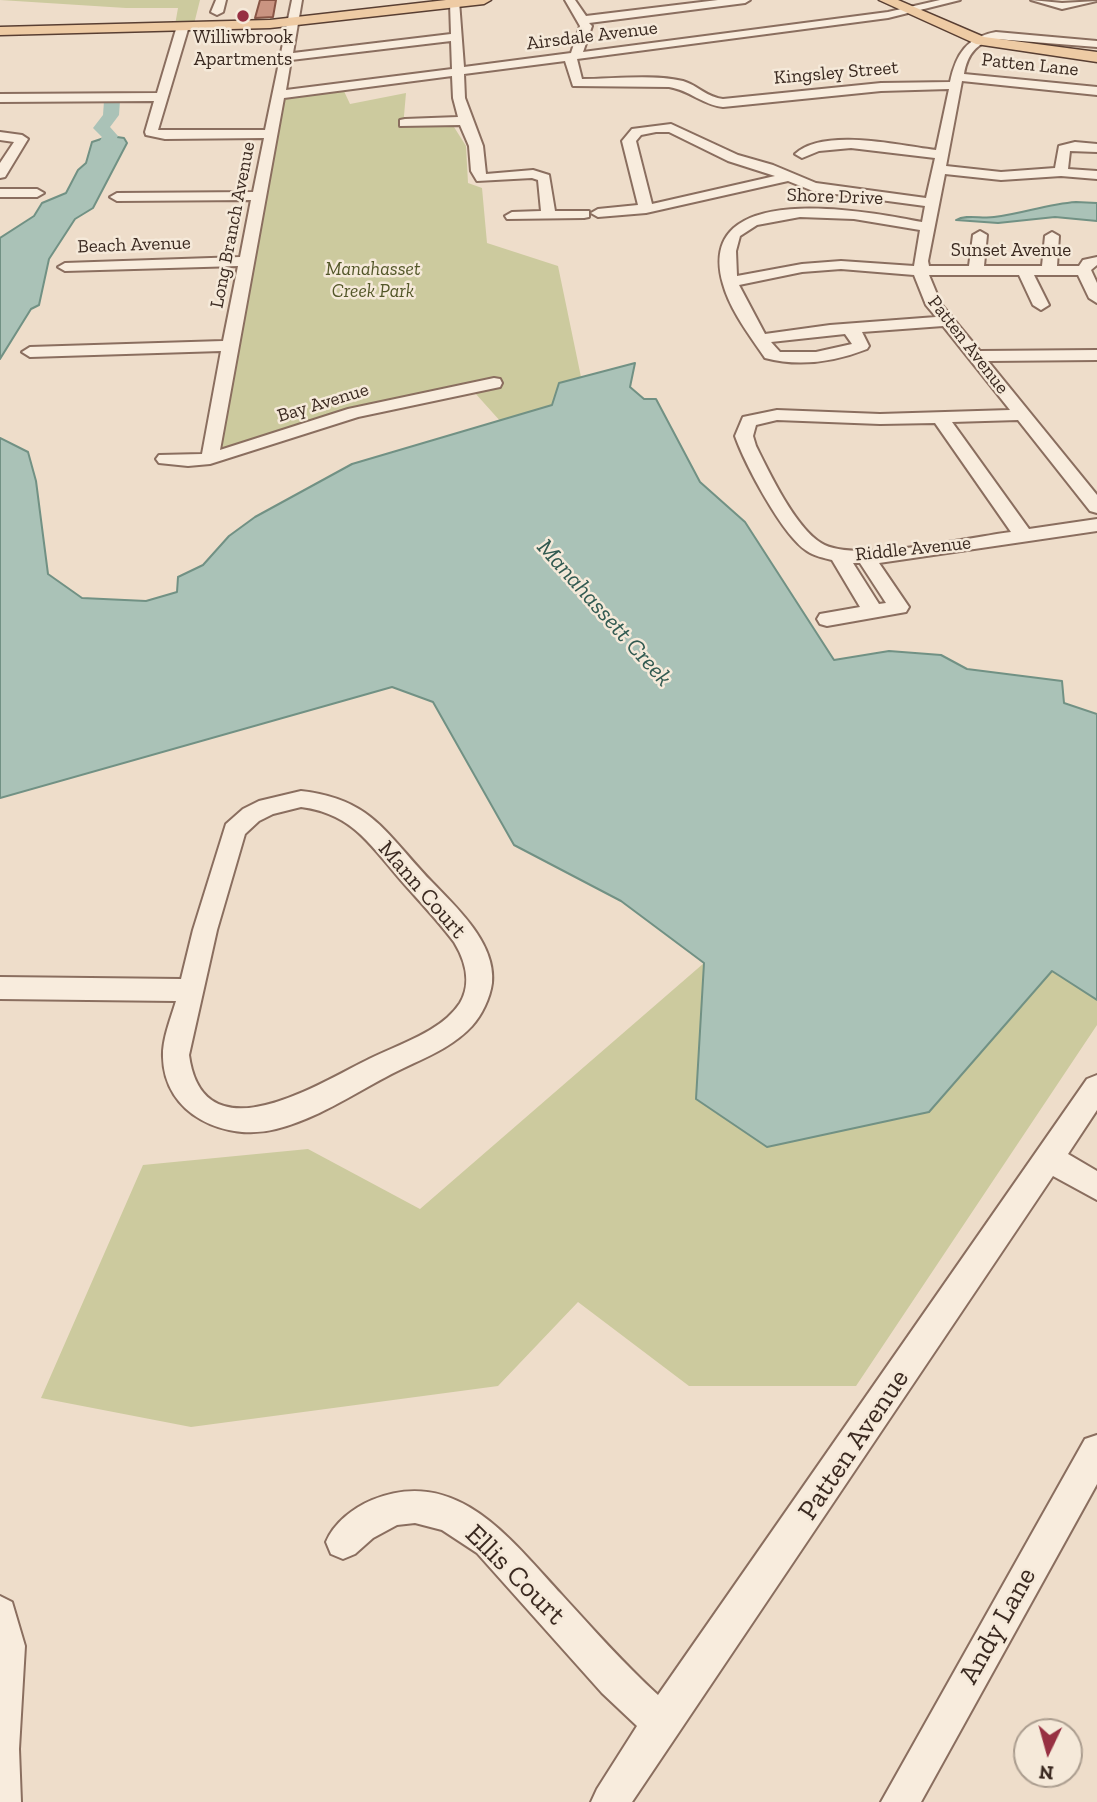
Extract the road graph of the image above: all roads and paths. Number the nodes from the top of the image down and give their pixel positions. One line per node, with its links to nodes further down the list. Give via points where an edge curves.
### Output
1 (297, 0): 12 (street, Long Branch Avenue)
2 (484, 0): 9 (main road)
3 (570, 0): 11 (street)
4 (745, 0): 11 (street)
5 (886, 0): 10 (main road)
6 (955, 0): 10 (street, Airsdale Avenue)
7 (1036, 0): 8 (street, via 1068,6)
8 (1092, 0)
9 (455, 3): 12 (main road); 15 (street)
10 (910, 11): 16 (main road); 18 (street, Airsdale Avenue)
11 (583, 20): 18 (street, via 586,29)
12 (293, 22): 13 (main road); 20 (street, Long Branch Avenue)
13 (183, 26): 14 (main road); 25 (street)
14 (0, 31)
15 (456, 37): 20 (street); 21 (street)
16 (981, 41): 17 (street, via 1003,34); 19 (main road); 22 (street, Patten Avenue, via 965,53)
17 (1097, 44)
18 (573, 56): 21 (street, Airsdale Avenue); 22 (street, Kingsley Street, via 577,83 682,85 720,103)
19 (1097, 57)
20 (287, 58): 24 (street, Long Branch Avenue)
21 (458, 71): 24 (street, Airsdale Avenue); 27 (street, via 458,98)
22 (957, 81): 23 (street, Patten Lane); 33 (street, Patten Avenue)
23 (1097, 91)
24 (279, 94): 29 (street, Long Branch Avenue)
25 (161, 97): 26 (street); 29 (street, via 152,133)
26 (0, 98)
27 (465, 121): 28 (street); 44 (street, via 482,178 539,175 545,182)
28 (405, 123)
29 (270, 134): 40 (street, Long Branch Avenue)
30 (0, 136): 35 (street, via 22,139)
31 (1097, 148): 34 (street, via 1064,149)
32 (803, 154): 33 (street, via 818,147 846,145)
33 (941, 162): 34 (street, via 1001,176); 42 (street, Patten Avenue)
34 (1061, 172): 36 (street)
35 (0, 174)
36 (1097, 175)
37 (789, 177): 42 (street, Shore Drive, via 826,190); 43 (street, Shore Drive); 43 (street, Shore Drive, via 733,158 677,130 647,129 634,133 629,141)
38 (0, 193): 39 (street)
39 (37, 193)
40 (258, 196): 41 (street); 49 (street, Long Branch Avenue)
41 (117, 197)
42 (932, 203): 46 (street, Patten Avenue)
43 (646, 209): 44 (street, Shore Drive)
44 (550, 215): 45 (street, Shore Drive)
45 (512, 216)
46 (927, 227): 55 (street, Patten Avenue); 58 (street, Shore Drive, via 835,214 762,218 732,236)
47 (980, 235): 52 (street)
48 (1052, 236): 53 (street)
49 (246, 261): 51 (street, Beach Avenue); 64 (street, Long Branch Avenue)
50 (1097, 261): 54 (street, Sunset Avenue)
51 (65, 267)
52 (976, 270): 55 (street, Sunset Avenue); 56 (street, Sunset Avenue)
53 (1049, 270): 54 (street, Sunset Avenue); 56 (street, Sunset Avenue)
54 (1083, 270): 59 (street)
55 (922, 271): 58 (street, Sunset Avenue, via 823,266); 61 (street, Patten Avenue, via 925,290)
56 (1026, 275): 57 (street); 60 (street)
57 (953, 280)
58 (729, 282): 63 (street, Shore Drive, via 736,303)
59 (1097, 298)
60 (1041, 305)
61 (947, 321): 62 (street); 67 (street, Patten Avenue)
62 (850, 330): 63 (street); 63 (street, Shore Drive, via 861,346 820,355 773,356)
63 (761, 338)
64 (230, 346): 65 (street); 72 (street, Long Branch Avenue)
65 (30, 352)
66 (1097, 355): 67 (street)
67 (976, 356): 69 (street, Patten Avenue)
68 (494, 383): 72 (street, Bay Avenue, via 354,413)
69 (1023, 415): 70 (street); 73 (street, Patten Avenue)
70 (940, 418): 76 (street); 77 (street, via 777,415 749,421 745,443 773,492 806,541)
71 (165, 458): 72 (street, Bay Avenue)
72 (210, 459)
73 (1090, 489): 74 (street, Patten Avenue)
74 (1097, 507)
75 (1097, 525): 76 (street, Riddle Avenue)
76 (1024, 536): 78 (street, Riddle Avenue)
77 (839, 555): 78 (street, Riddle Avenue); 79 (street, Riddle Avenue)
78 (866, 557): 79 (street, via 899,607)
79 (873, 611): 80 (street)
80 (827, 619)
81 (0, 988): 82 (street)
82 (190, 990): 82 (street, Mann Court, via 234,830 245,818 267,807 301,800 336,804 361,820 457,928 477,958 479,973 474,1000 464,1017 444,1032 298,1110 251,1121 218,1115 202,1107 185,1088 176,1055)
83 (1097, 1087): 84 (street, Patten Avenue)
84 (1049, 1158): 85 (street); 89 (street, Patten Avenue)
85 (1097, 1186)
86 (1097, 1451): 92 (street, Andy Lane)
87 (343, 1542): 89 (street, Ellis Court, via 387,1510 415,1505 457,1517 489,1541 615,1680)
88 (0, 1614): 90 (street, via 7,1646 0,1749)
89 (662, 1724): 91 (street, Patten Avenue)
90 (2, 1802)
91 (610, 1802)
92 (900, 1802)

